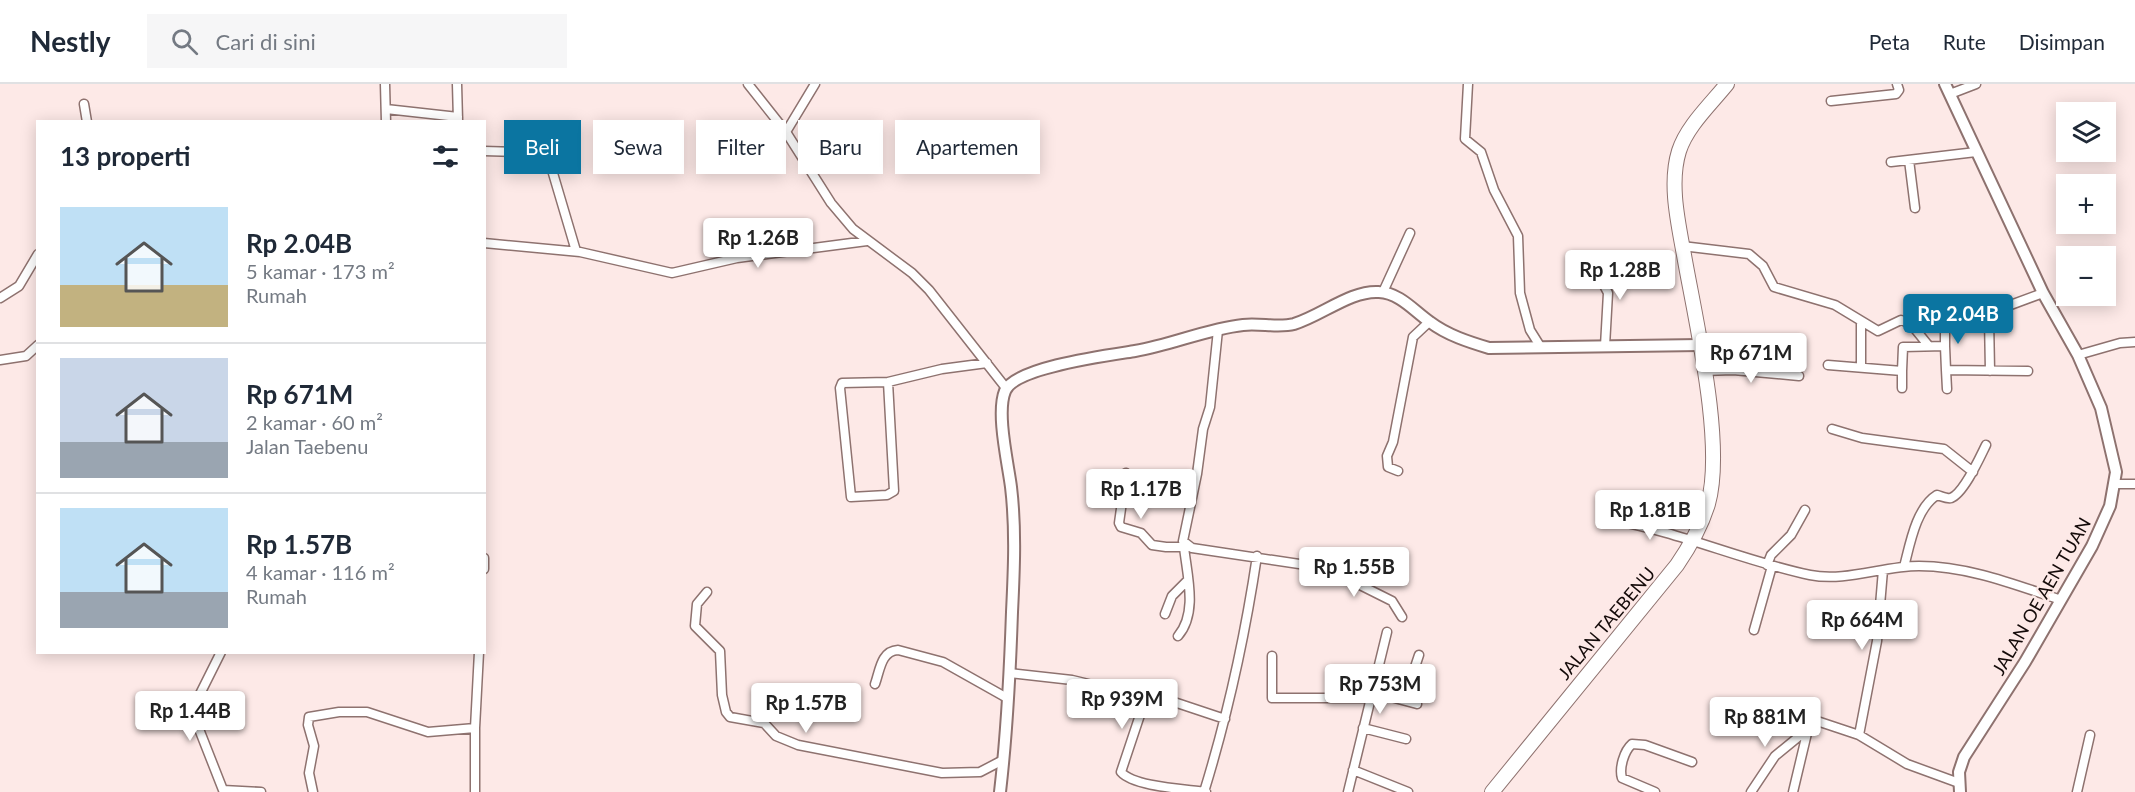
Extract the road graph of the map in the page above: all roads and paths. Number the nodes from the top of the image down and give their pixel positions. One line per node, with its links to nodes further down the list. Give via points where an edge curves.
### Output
1 (385, 84): 14 (street)
2 (457, 84): 15 (street)
3 (748, 84): 18 (street)
4 (815, 84): 19 (street)
5 (1467, 84): 42 (street, via 1465,139 1480,152 1518,236 1520,293 1530,330)
6 (1727, 84): 28 (main road, JALAN TAEBENU, via 1691,129 1678,153 1676,191)
7 (1874, 84): 11 (street)
8 (1897, 84): 11 (street, via 1896,94)
9 (1976, 84): 10 (street)
10 (1948, 89): 21 (street, JALAN OE AEN TUAN)
11 (1872, 95): 12 (street)
12 (1831, 102)
13 (84, 104): 16 (street)
14 (386, 110): 15 (street); 17 (street)
15 (458, 119)
16 (87, 120)
17 (386, 120)
18 (776, 120)
19 (786, 132): 26 (street, via 831,203)
20 (486, 151): 29 (street, via 547,153)
21 (1976, 152): 22 (street); 33 (street, JALAN OE AEN TUAN)
22 (1909, 160): 23 (street); 24 (street)
23 (1891, 162)
24 (1915, 208)
25 (1410, 233): 32 (street)
26 (867, 241): 29 (street, via 737,258 672,273); 48 (street, via 929,290)
27 (486, 243): 29 (street)
28 (1682, 246): 36 (street, via 1749,254 1762,266 1774,287 1835,305); 40 (main road, JALAN TAEBENU)
29 (576, 251)
30 (36, 257): 34 (street, via 19,286)
31 (1594, 267): 43 (street, via 1608,293)
32 (1383, 292): 35 (street, via 1420,312); 37 (street, via 1347,299 1293,324)
33 (2043, 293): 46 (street, JALAN OE AEN TUAN); 54 (street, via 1997,310 1989,318)
34 (0, 298)
35 (1429, 322): 42 (street, via 1458,338 1489,348); 63 (street, via 1413,337 1387,456 1388,467)
36 (1861, 322): 41 (street, via 1882,331 1901,320 1911,324); 50 (street)
37 (1218, 330): 58 (street, via 1136,351 1077,359); 71 (street, via 1210,406 1183,535)
38 (1945, 330): 44 (street)
39 (2135, 342): 46 (street)
40 (1700, 345): 43 (street); 53 (main road, JALAN TAEBENU)
41 (1928, 345): 44 (street); 51 (street, via 1903,346)
42 (1540, 346): 43 (street)
43 (1605, 346)
44 (1945, 346): 52 (street)
45 (36, 347): 47 (street, via 26,356)
46 (2078, 355): 66 (street, JALAN OE AEN TUAN, via 2102,408)
47 (0, 360)
48 (987, 363): 57 (street); 58 (street)
49 (1828, 365): 50 (street)
50 (1861, 367): 51 (street)
51 (1902, 370): 59 (street)
52 (1946, 370): 54 (street); 60 (street)
53 (1703, 371): 56 (street); 70 (main road, JALAN TAEBENU, via 1710,428 1710,492)
54 (1990, 371): 55 (street)
55 (2028, 371)
56 (1799, 376)
57 (888, 382): 57 (street, via 848,382 840,386 851,497 894,491)
58 (1006, 387): 88 (street, via 1003,418 1014,511)
59 (1902, 388)
60 (1947, 389)
61 (1832, 429): 64 (street, via 1862,438 1944,449)
62 (1986, 445): 64 (street)
63 (1398, 471)
64 (1973, 472): 74 (street, via 1954,496 1937,495 1931,500 1912,535)
65 (1126, 473): 71 (street, via 1121,526 1142,534 1152,544)
66 (2116, 484): 67 (street); 78 (street, JALAN OE AEN TUAN, via 2102,525)
67 (2135, 484)
68 (1805, 510): 73 (street, via 1791,535 1771,555)
69 (1612, 520): 70 (street)
70 (1694, 540): 73 (street); 113 (main road, JALAN TAEBENU)
71 (1187, 547): 72 (street); 76 (street)
72 (1257, 556): 80 (street, via 1337,572 1392,601); 95 (street, via 1247,624)
73 (1770, 566): 75 (street, via 1822,576); 81 (street)
74 (1904, 567): 75 (street); 78 (street, via 1931,567 2002,580)
75 (1883, 570): 99 (street, via 1877,641)
76 (1187, 581): 79 (street, via 1172,596); 83 (street, via 1188,618)
77 (707, 592): 102 (street, via 697,604 695,626 720,651 722,694 730,717 764,723 776,736 798,745 942,773 980,772)
78 (2061, 600): 105 (street, JALAN OE AEN TUAN, via 1964,757 1959,772)
79 (1166, 614)
80 (1402, 617)
81 (1754, 630)
82 (1387, 632): 90 (street)
83 (1178, 636)
84 (220, 654): 106 (street, via 196,699 195,717 223,790)
85 (479, 654): 96 (street)
86 (1419, 655): 93 (street)
87 (1272, 656): 90 (street, via 1272,698)
88 (1010, 673): 91 (street, via 1071,680); 92 (street)
89 (875, 684): 92 (street, via 884,656 898,650 943,662)
90 (1371, 695): 93 (street); 97 (street)
91 (1142, 697): 95 (street, via 1171,701); 110 (street, via 1143,712 1121,772 1148,783)
92 (1007, 698): 102 (street)
93 (1404, 700): 94 (street)
94 (1417, 704)
95 (1225, 719): 110 (street)
96 (475, 728): 107 (street, via 428,732 367,712 309,717 314,746 309,773); 108 (street)
97 (1363, 728): 101 (street); 104 (street)
98 (1808, 729): 99 (street, via 1818,720); 115 (street, via 1775,756); 116 (street)
99 (1858, 735): 105 (street, via 1907,764)
100 (2090, 735): 117 (street)
101 (1406, 739)
102 (1003, 760): 109 (street)
103 (1692, 762): 114 (street, via 1632,744 1622,765 1622,778)
104 (1353, 770): 111 (street); 112 (street)
105 (1960, 788)
106 (261, 792)
107 (313, 792)
108 (475, 792)
109 (1000, 792)
110 (1205, 792)
111 (1348, 792)
112 (1408, 792)
113 (1492, 792)
114 (1655, 792)
115 (1751, 792)
116 (1793, 792)
117 (2077, 792)

